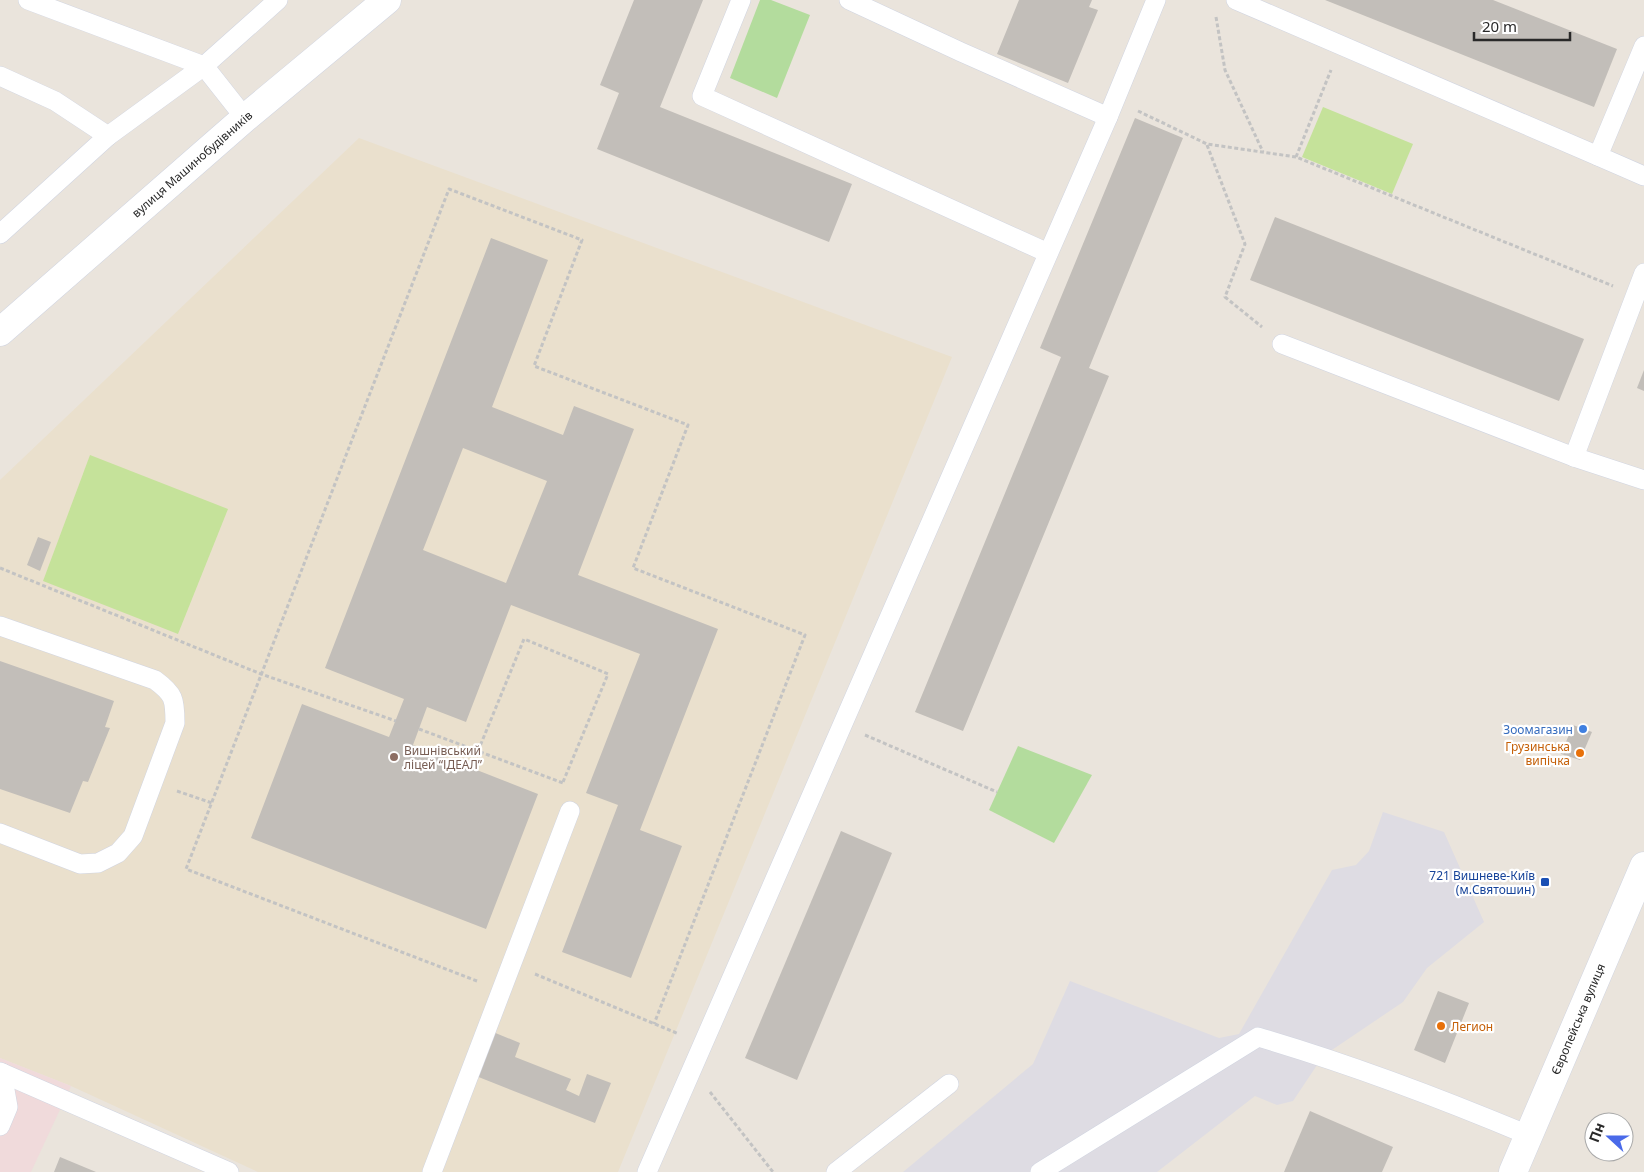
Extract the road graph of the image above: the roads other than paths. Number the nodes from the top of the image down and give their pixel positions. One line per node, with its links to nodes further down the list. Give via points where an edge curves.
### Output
1 (28, 0): 9 (lane)
2 (278, 0): 9 (lane)
3 (387, 0): 12 (street, вулиця Машинобудівників)
4 (741, 0): 17 (lane, via 702,96)
5 (849, 0): 11 (lane, via 961,52)
6 (1156, 0): 11 (lane)
7 (1236, 0): 14 (lane)
8 (1644, 46): 14 (lane)
9 (204, 66): 12 (lane); 13 (lane)
10 (0, 76): 13 (lane, via 55,101)
11 (1111, 108): 17 (lane)
12 (245, 118): 19 (street, вулиця Машинобудівників)
13 (108, 136): 16 (lane)
14 (1598, 156): 15 (lane)
15 (1644, 176)
16 (0, 234)
17 (1048, 253): 33 (lane)
18 (1644, 273): 21 (lane)
19 (0, 332)
20 (1282, 344): 21 (lane)
21 (1574, 457): 22 (lane)
22 (1644, 480)
23 (0, 626): 25 (lane, via 155,680 168,690 175,706 175,722 133,836 118,853 98,862 80,864)
24 (570, 811): 32 (lane)
25 (0, 833)
26 (1644, 866): 30 (street, Європейська вулиця)
27 (1, 1072): 29 (lane, via 8,1107); 31 (lane)
28 (949, 1084): 34 (lane)
29 (0, 1126)
30 (1528, 1135): 35 (lane, via 1323,1056 1258,1037); 36 (street, Європейська вулиця)
31 (229, 1172)
32 (432, 1172)
33 (647, 1172)
34 (836, 1172)
35 (1040, 1172)
36 (1513, 1172)

